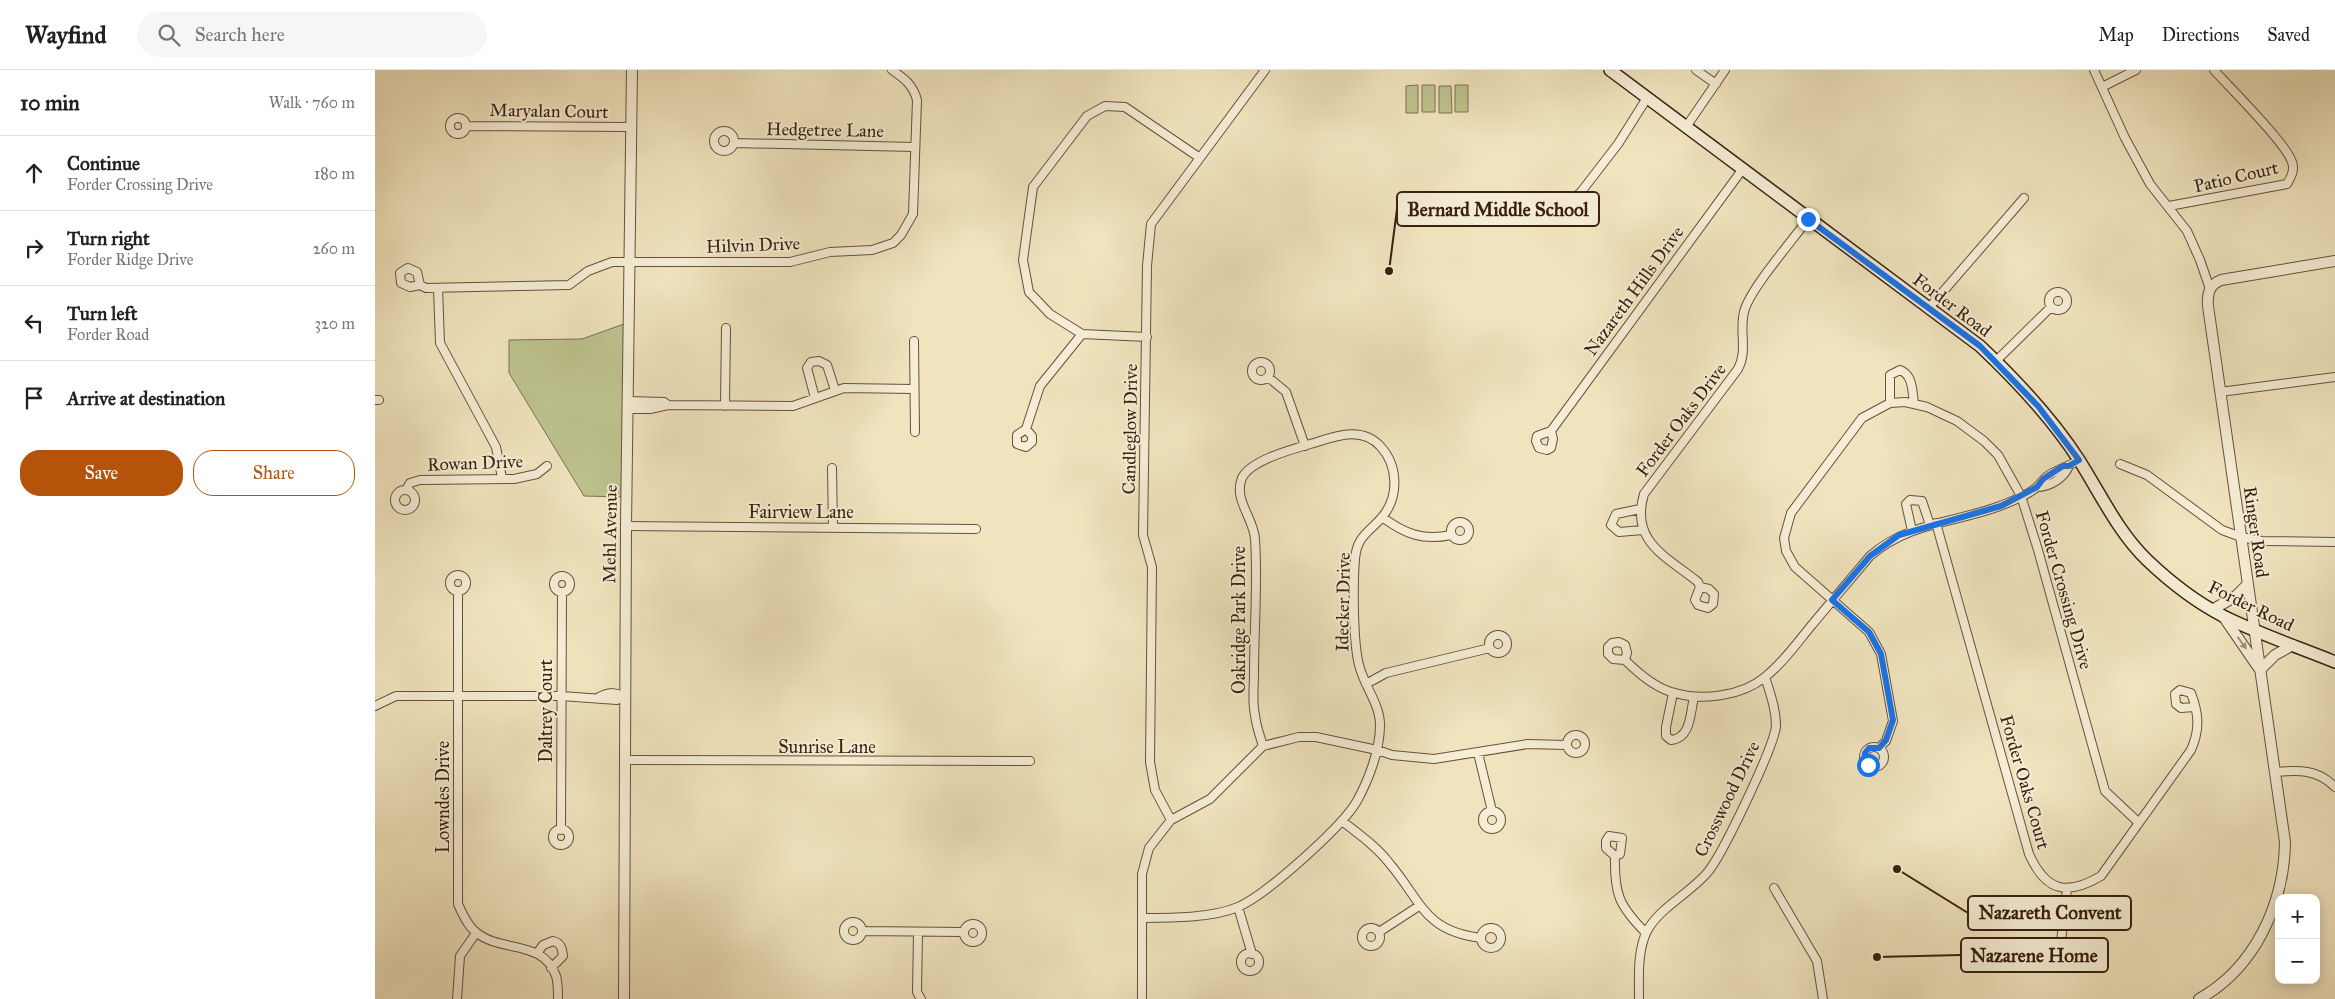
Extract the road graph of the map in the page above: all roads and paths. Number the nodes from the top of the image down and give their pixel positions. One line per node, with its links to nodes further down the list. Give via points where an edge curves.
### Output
1 (632, 70): 14 (street, Mehl Avenue)
2 (892, 70): 17 (street, via 908,81 917,100)
3 (1265, 70): 18 (street, Candleglow Drive)
4 (1609, 70): 12 (main road, Forder Road)
5 (1696, 70): 10 (street)
6 (1725, 70): 10 (street)
7 (2094, 70): 11 (street)
8 (2136, 70): 11 (street)
9 (2214, 70): 22 (street, Patio Court, via 2281,144 2293,170 2287,184)
10 (1716, 84): 15 (street)
11 (2103, 86): 22 (street, via 2125,138 2150,184)
12 (1647, 98): 15 (main road, Forder Road); 21 (street, via 1618,144)
13 (466, 126): 14 (street, Maryalan Court)
14 (631, 127): 25 (street, Mehl Avenue)
15 (1686, 127): 19 (main road, Forder Road)
16 (734, 143): 17 (street, Hedgetree Lane)
17 (914, 147): 25 (street, Hilvin Drive, via 913,214 901,235 884,248 830,252 790,262)
18 (1200, 158): 32 (street, via 1125,107 1105,106 1087,116 1033,187 1023,260 1029,292 1050,314); 33 (street, Candleglow Drive, via 1151,224 1147,266)
19 (1742, 170): 23 (main road, Forder Road); 48 (street, Nazareth Hills Drive)
20 (2024, 198): 30 (street)
21 (1569, 203)
22 (2169, 206): 28 (street, via 2194,246)
23 (1808, 219): 30 (main road, Forder Road); 57 (street, Forder Oaks Drive, via 1747,302 1743,322 1744,353 1738,369 1644,494)
24 (2335, 261): 28 (street, via 2221,280)
25 (631, 262): 27 (street, Hilvin Drive, via 601,265 569,285); 44 (street, Mehl Avenue)
26 (421, 285): 27 (street, Hilvin Drive)
27 (438, 288): 54 (street, via 440,343 496,447)
28 (2210, 289): 40 (street, Ringer Road, via 2208,306)
29 (2051, 307): 35 (street)
30 (1928, 310): 35 (main road, Forder Road)
31 (726, 328): 45 (street)
32 (1082, 334): 33 (street); 46 (street, via 1040,386)
33 (1147, 337): 100 (street, Candleglow Drive, via 1143,535 1152,567 1150,762 1155,790)
34 (914, 341): 38 (street)
35 (1996, 361): 50 (main road, Forder Road, via 2038,406)
36 (1268, 377): 49 (street, via 1285,392)
37 (2335, 377): 40 (street)
38 (914, 388): 39 (street); 47 (street)
39 (835, 390): 41 (street); 41 (street, via 827,366 819,361 811,362 807,375)
40 (2220, 392): 66 (street, Ringer Road)
41 (815, 398): 45 (street, via 793,406)
42 (1890, 403): 43 (street, Forder Crossing Drive); 43 (street, via 1890,376 1899,370 1910,380); 72 (street, Forder Crossing Drive, via 1862,418 1791,513 1786,526 1785,544 1790,559 1804,577)
43 (1914, 403): 56 (street, Forder Crossing Drive, via 1957,421 1984,440 1998,455)
44 (629, 405): 45 (street, via 651,409 668,405); 60 (street, Mehl Avenue)
45 (725, 406)
46 (1026, 429)
47 (915, 432)
48 (1551, 432)
49 (1305, 446): 58 (street, Idecker Drive, via 1353,433 1381,447 1395,477 1394,493); 91 (street, Oakridge Park Drive, via 1255,464 1247,470 1239,488 1255,537 1254,711)
50 (2074, 463): 56 (street, via 2063,466); 73 (main road, Forder Road, via 2133,544 2158,569)
51 (2121, 464): 66 (street, via 2147,475 2222,530)
52 (547, 466): 54 (street, Rowan Drive, via 526,478)
53 (832, 468): 61 (street)
54 (503, 478): 55 (street, Rowan Drive, via 419,480 410,483)
55 (406, 490)
56 (2021, 496): 59 (street, via 2001,506); 102 (street, Forder Crossing Drive, via 2105,791)
57 (1640, 509): 63 (street); 63 (street, via 1616,514 1611,525 1619,532)
58 (1382, 517): 65 (street, via 1399,530 1417,537); 82 (street, Idecker Drive, via 1364,532 1355,557 1356,653)
59 (1933, 524): 64 (street); 64 (street, Forder Oaks Court, via 1922,501 1910,500 1906,504); 106 (street, Forder Oaks Court, via 2029,854 2037,871 2049,882)
60 (626, 526): 61 (street, Fairview Lane); 86 (street, Mehl Avenue)
61 (833, 527): 62 (street, Fairview Lane)
62 (977, 529)
63 (1643, 530): 69 (street, via 1654,547)
64 (1912, 531): 72 (street, via 1884,544 1870,556)
65 (1451, 535)
66 (2241, 537): 67 (street); 68 (street, Ringer Road)
67 (2335, 542)
68 (2247, 585): 73 (street, via 2237,596); 75 (street, Ringer Road)
69 (1701, 587)
70 (458, 591): 84 (street, Lowndes Drive)
71 (562, 592): 85 (street, Daltrey Court)
72 (1832, 600): 81 (street); 92 (street, Forder Crossing Drive, via 1869,632 1881,654 1893,720 1886,740)
73 (2212, 610): 74 (main road, Forder Road)
74 (2223, 616): 75 (main road, Forder Road); 80 (street, one-way to 80)
75 (2254, 630): 76 (main road, Forder Road); 80 (street, Ringer Road)
76 (2293, 646): 79 (main road, Forder Road); 80 (street, via 2275,655)
77 (1490, 648): 82 (street, via 1386,673)
78 (1625, 660): 83 (street, via 1632,668)
79 (2335, 662)
80 (2260, 670): 97 (street, Ringer Road)
81 (1765, 677): 87 (street, via 1739,691); 115 (street, Crosswood Drive, via 1776,727 1720,855 1700,881 1661,914)
82 (1366, 684): 93 (street, Idecker Drive, via 1378,710)
83 (1673, 693): 87 (street); 87 (street, via 1666,727 1666,736 1671,740 1686,734)
84 (458, 696): 85 (street); 88 (street, via 396,696); 114 (street, Lowndes Drive, via 457,897 461,912)
85 (561, 696): 86 (street, via 617,700); 103 (street, Daltrey Court)
86 (623, 696): 95 (street, Mehl Avenue)
87 (1694, 697)
88 (375, 706)
89 (2193, 707): 102 (street, via 2199,720 2198,734 2191,750)
90 (1566, 745): 94 (street, via 1528,744)
91 (1263, 746): 93 (street, via 1299,737 1316,737); 100 (street, via 1210,800)
92 (1879, 748)
93 (1377, 750): 94 (street, via 1422,759); 101 (street, Idecker Drive, via 1357,802)
94 (1478, 753): 99 (street)
95 (625, 760): 96 (street, Sunrise Lane); 123 (street, Mehl Avenue)
96 (1030, 761)
97 (2275, 772): 98 (street, via 2309,771); 128 (street, Ringer Road, via 2285,847 2272,910 2255,945 2239,968 2225,983)
98 (2335, 787)
99 (1492, 811)
100 (1171, 820): 109 (street, via 1157,836 1144,862 1141,874)
101 (1342, 821): 107 (street, via 1376,848); 108 (street, Idecker Drive, via 1280,879)
102 (2138, 822): 106 (street, via 2101,876 2083,886)
103 (561, 830)
104 (1615, 856): 115 (street, via 1615,880 1621,904)
105 (1774, 888): 127 (street, via 1817,961)
106 (2067, 889): 117 (street)
107 (1419, 906): 113 (street); 116 (street, via 1444,928)
108 (1238, 907): 109 (street, Idecker Drive, via 1188,918); 119 (street)
109 (1143, 918): 125 (street)
110 (863, 931): 111 (street)
111 (918, 932): 112 (street); 124 (street, via 917,992)
112 (963, 932)
113 (1379, 932)
114 (476, 933): 118 (street); 121 (street, via 460,956)
115 (1646, 933): 126 (street, Crosswood Drive, via 1640,960)
116 (1481, 938)
117 (2061, 941)
118 (538, 952): 120 (street); 120 (street, via 553,941 558,943 563,956)
119 (1252, 954)
120 (551, 968): 122 (street, via 556,976)
121 (457, 999)
122 (559, 999)
123 (624, 999)
124 (921, 999)
125 (1142, 999)
126 (1639, 999)
127 (1823, 999)
128 (2199, 999)

